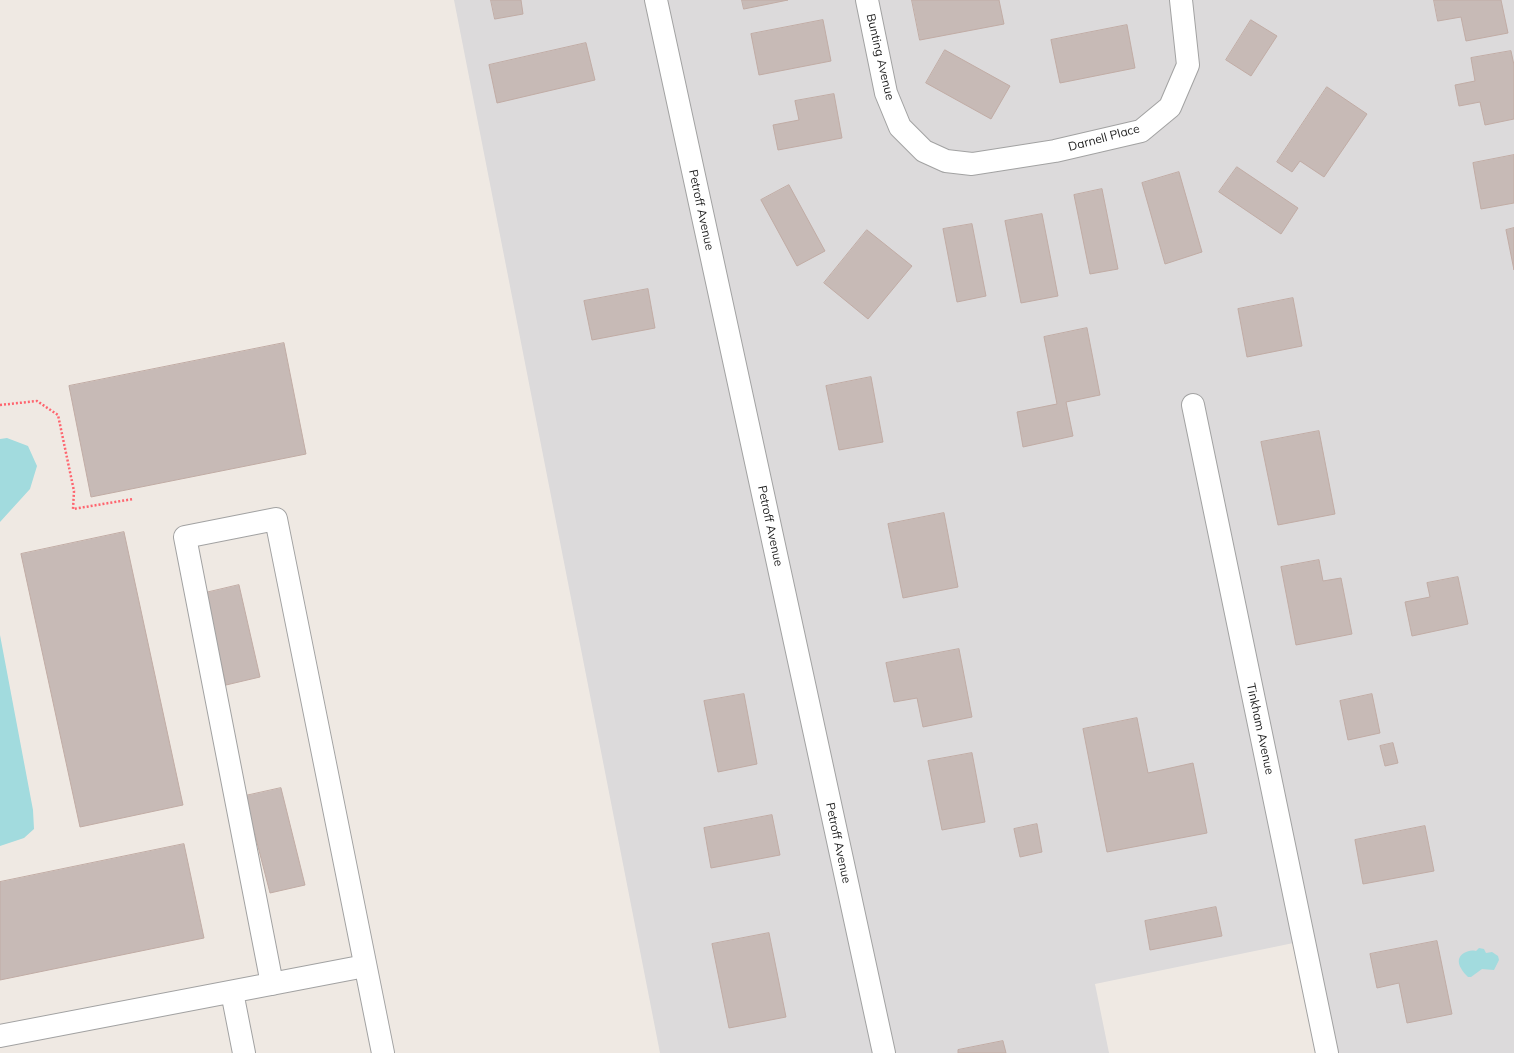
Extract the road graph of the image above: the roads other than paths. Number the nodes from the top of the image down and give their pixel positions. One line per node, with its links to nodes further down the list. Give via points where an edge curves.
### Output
1 (656, 0): 12 (street, Petroff Avenue)
2 (868, 0): 4 (street, Bunting Avenue, via 886,93 900,127)
3 (1181, 0): 4 (street, Darnell Place, via 1188,65 1170,107 1141,131 1055,151 972,164 946,161)
4 (924, 151)
5 (1193, 405): 13 (street, Tinkham Avenue)
6 (365, 966): 7 (street); 7 (street, via 276,520 185,537); 11 (street)
7 (272, 984): 8 (street)
8 (232, 992): 9 (street); 10 (street)
9 (0, 1036)
10 (244, 1053)
11 (383, 1053)
12 (884, 1053)
13 (1327, 1053)

